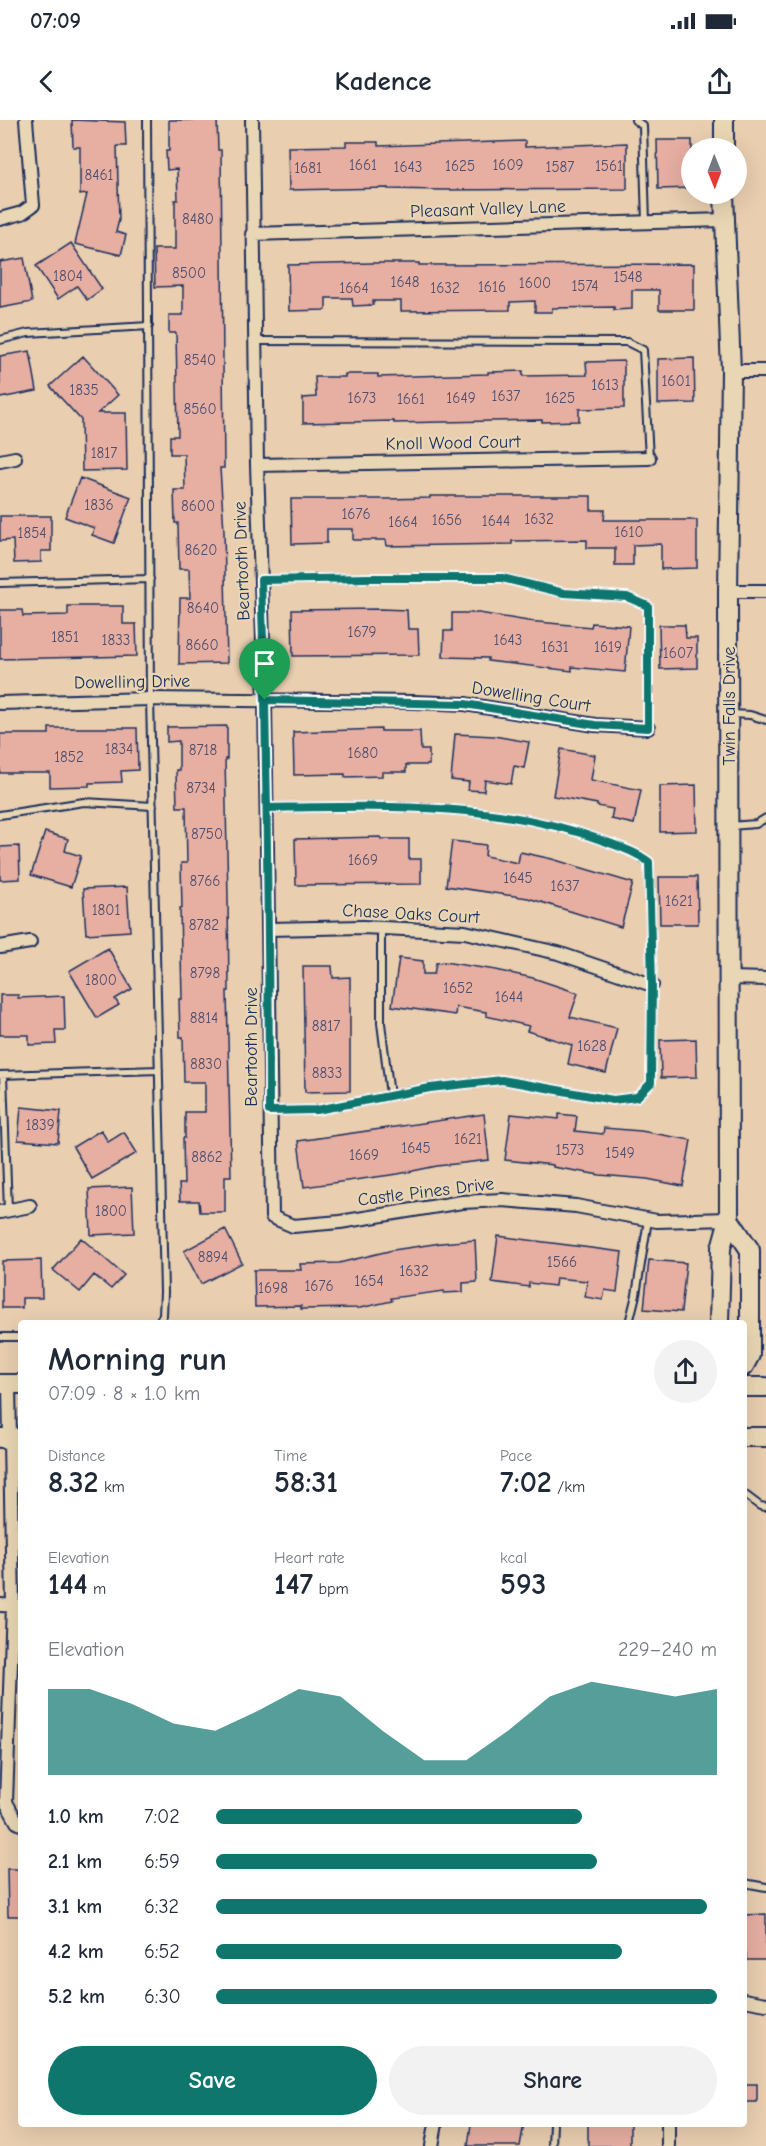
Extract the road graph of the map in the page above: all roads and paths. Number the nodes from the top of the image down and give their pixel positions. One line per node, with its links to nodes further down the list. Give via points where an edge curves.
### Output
1 (26, 120): 8 (street, via 33,205 22,213)
2 (147, 120): 12 (lane)
3 (252, 120): 11 (street, Beartooth Drive)
4 (635, 120): 10 (lane, via 643,126)
5 (724, 120): 6 (street)
6 (724, 138)
7 (724, 204): 9 (street, Twin Falls Drive)
8 (0, 219)
9 (724, 220): 10 (street, Pleasant Valley Lane); 15 (street, Twin Falls Drive)
10 (646, 222): 11 (street, Pleasant Valley Lane)
11 (252, 234): 14 (street, Beartooth Drive)
12 (149, 326): 13 (lane, via 28,333); 21 (lane)
13 (0, 340)
14 (255, 341): 18 (lane, via 627,342 643,350); 20 (street, Beartooth Drive)
15 (731, 371): 16 (street); 24 (street, Twin Falls Drive)
16 (766, 371)
17 (15, 458): 19 (street)
18 (649, 458): 20 (street, Knoll Wood Court)
19 (0, 461)
20 (257, 465): 22 (street, Beartooth Drive)
21 (150, 579): 23 (lane); 26 (lane)
22 (261, 580): 27 (street, Beartooth Drive); 31 (lane, via 502,578 564,593 627,597 648,606)
23 (0, 583)
24 (728, 591): 25 (street); 29 (street, Twin Falls Drive)
25 (766, 591)
26 (150, 699): 27 (street, Dowelling Drive); 28 (street, Dowelling Drive); 32 (lane)
27 (265, 700): 31 (street, Dowelling Court, via 465,704 595,725); 33 (street, Beartooth Drive)
28 (0, 703)
29 (729, 713): 30 (lane); 36 (street, Twin Falls Drive)
30 (766, 720)
31 (648, 728)
32 (153, 806): 34 (lane, via 84,802); 44 (lane)
33 (267, 808): 38 (street, Beartooth Drive); 43 (lane, via 389,806 506,815 581,832 640,855 649,862)
34 (0, 815)
35 (766, 818): 36 (lane, via 756,824)
36 (729, 826): 41 (street, Twin Falls Drive)
37 (381, 927): 38 (street, Chase Oaks Court); 43 (street, Chase Oaks Court, via 465,932 508,941 558,953); 46 (lane, via 381,1023)
38 (269, 929): 47 (street, Beartooth Drive)
39 (30, 942): 40 (street)
40 (0, 947)
41 (730, 978): 42 (street); 51 (street, Twin Falls Drive)
42 (766, 979)
43 (652, 985): 46 (lane, via 651,1083 637,1097 613,1100 502,1080)
44 (159, 1070): 45 (lane); 53 (lane, via 164,1292)
45 (2, 1075): 49 (lane)
46 (390, 1095): 47 (lane, via 317,1110)
47 (269, 1111): 50 (street, Beartooth Drive)
48 (30, 1206): 49 (street)
49 (4, 1211)
50 (272, 1217): 52 (street, Castle Pines Drive, via 293,1226 502,1200 576,1206)
51 (729, 1219): 52 (street, Castle Pines Drive); 55 (street, Twin Falls Drive, via 721,1248); 58 (street, via 750,1250)
52 (648, 1220): 54 (lane)
53 (160, 1320)
54 (630, 1320)
55 (719, 1320)
56 (0, 1337): 57 (lane)
57 (18, 1337)
58 (747, 1360)
59 (10, 1384): 64 (street)
60 (747, 1387): 61 (street)
61 (766, 1387)
62 (747, 1437): 63 (street)
63 (766, 1437)
64 (10, 1438): 67 (street)
65 (747, 1496): 66 (lane)
66 (766, 1507)
67 (11, 1605): 68 (street)
68 (15, 1707): 69 (street, via 6,1802)
69 (18, 1821)
70 (747, 1884): 71 (lane)
71 (766, 1887)
72 (747, 2001): 73 (street)
73 (766, 2004)
74 (435, 2127): 77 (street)
75 (553, 2127): 78 (lane)
76 (668, 2127): 79 (street)
77 (432, 2146)
78 (552, 2146)
79 (668, 2146)

